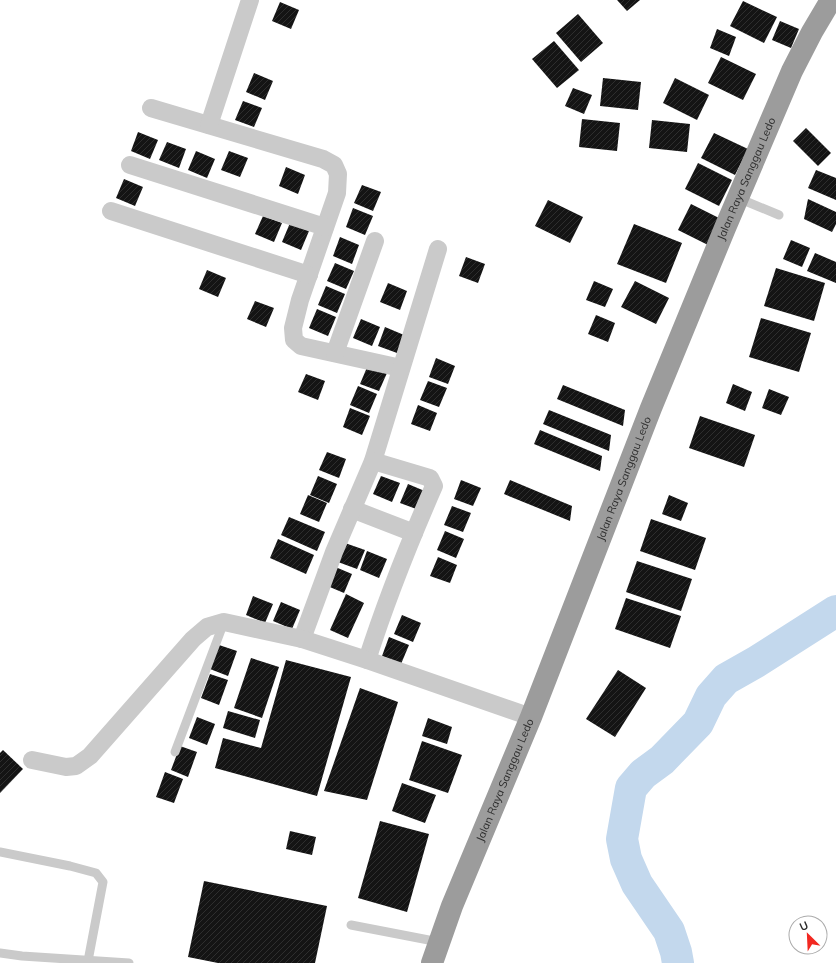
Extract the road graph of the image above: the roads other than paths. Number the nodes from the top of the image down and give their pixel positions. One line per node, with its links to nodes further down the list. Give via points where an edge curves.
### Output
1 (250, 0): 4 (street)
2 (831, 0): 6 (highway, Jalan Raya Sanggau Ledo, via 800,54)
3 (152, 108): 4 (street)
4 (209, 125): 9 (street, via 323,159 334,165 338,174 337,194)
5 (130, 165): 9 (street)
6 (738, 197): 8 (lane); 21 (highway, Jalan Raya Sanggau Ledo, via 651,408)
7 (111, 211): 12 (street)
8 (779, 215)
9 (325, 227): 12 (street)
10 (375, 241): 13 (street)
11 (438, 249): 14 (street)
12 (309, 275): 13 (street, via 293,328 294,340 301,346)
13 (335, 353): 14 (street)
14 (401, 368): 15 (street)
15 (374, 461): 16 (street); 17 (street, via 433,481 434,486)
16 (352, 509): 17 (street); 19 (street)
17 (414, 533): 20 (street)
18 (224, 622): 19 (street); 22 (lane); 23 (street, via 207,627 193,639 90,756 76,766 66,767)
19 (302, 639): 20 (street)
20 (367, 660): 21 (street)
21 (531, 717): 26 (highway, Jalan Raya Sanggau Ledo, via 483,829)
22 (175, 752)
23 (32, 760)
24 (0, 852): 28 (lane, via 96,873 103,882 102,896)
25 (351, 924): 26 (lane)
26 (439, 942): 30 (highway, Jalan Raya Sanggau Ledo)
27 (0, 953): 28 (lane)
28 (88, 961): 29 (lane)
29 (129, 963)
30 (432, 963)

